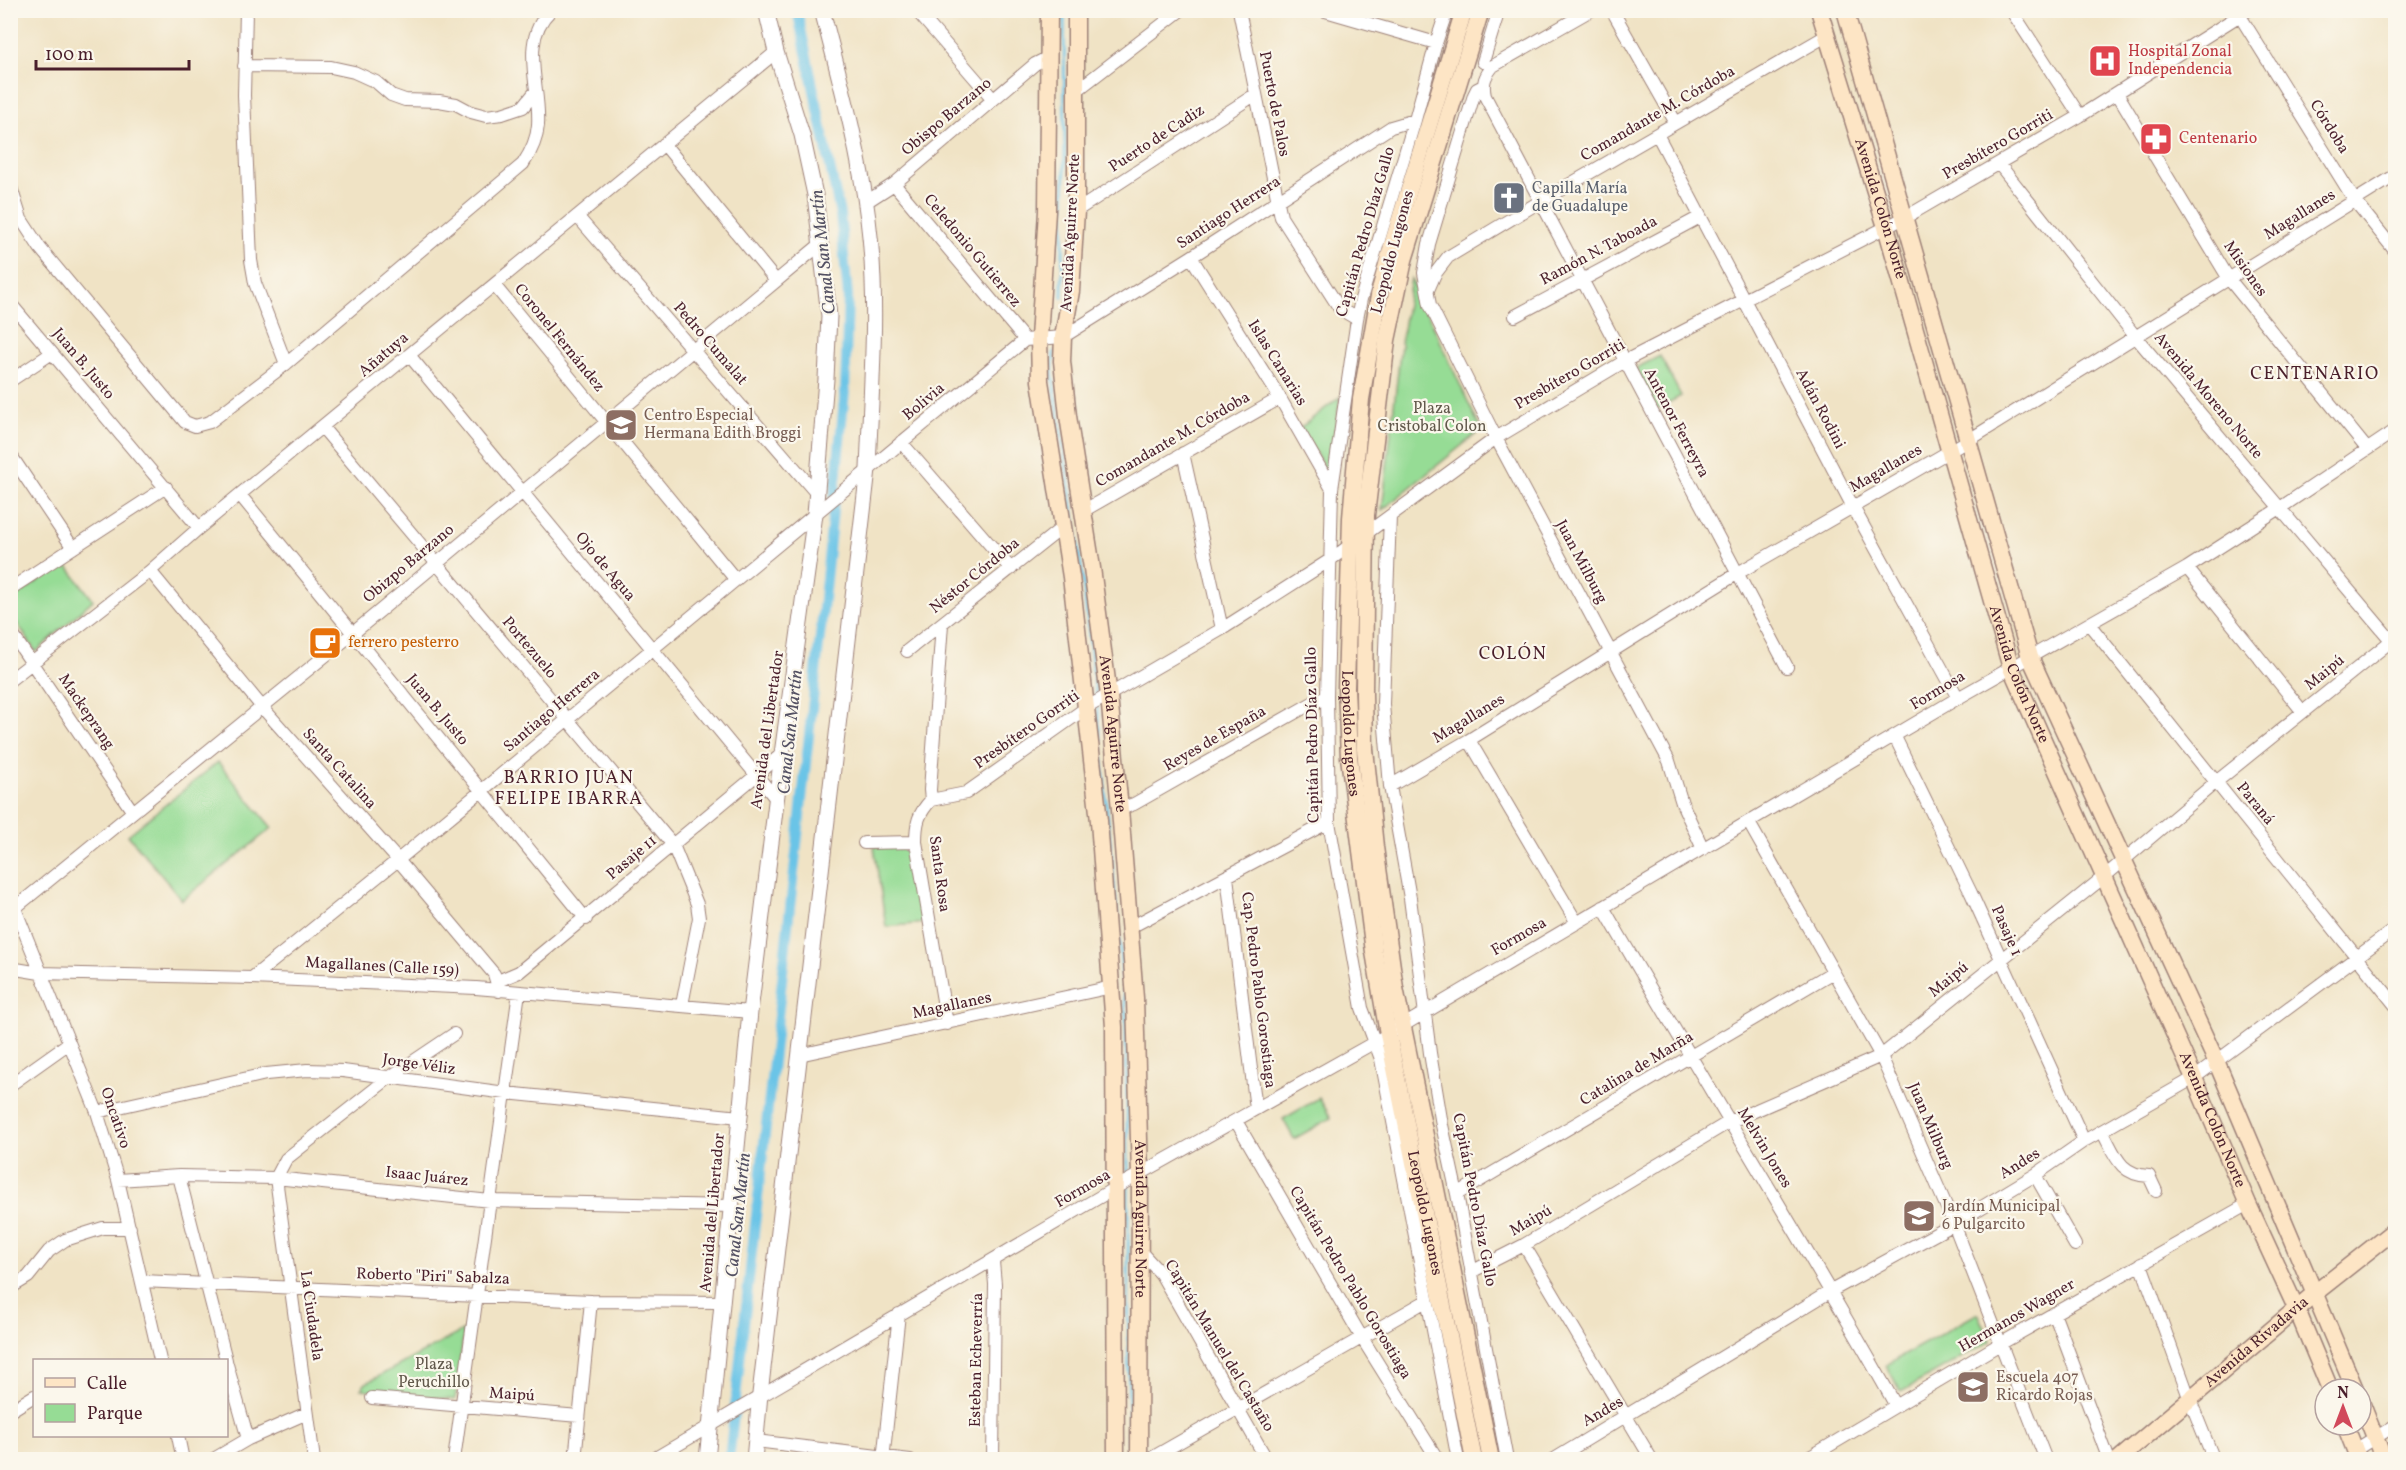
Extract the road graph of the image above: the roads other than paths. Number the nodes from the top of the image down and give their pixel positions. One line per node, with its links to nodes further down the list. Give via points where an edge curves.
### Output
1 (246, 10): 26 (street)
2 (551, 10): 28 (street, via 532,40)
3 (766, 10): 23 (street, Avenida del Libertador)
4 (822, 10): 44 (street, via 856,144)
5 (916, 10): 32 (street)
6 (1049, 10): 24 (main road, Avenida Aguirre Norte)
7 (1076, 10): 29 (main road, Avenida Aguirre Norte)
8 (1181, 10): 29 (street)
9 (1239, 10): 31 (street, Puerto de Palos)
10 (1322, 10): 22 (street)
11 (1447, 10): 22 (street, Capitán Pedro Díaz Gallo)
12 (1464, 10): 97 (main road, Leopoldo Lugones, via 1380,290 1361,399)
13 (1481, 10): 25 (main road, Leopoldo Lugones)
14 (1499, 10): 25 (street)
15 (1591, 10): 25 (street)
16 (1612, 10): 35 (street)
17 (1819, 10): 21 (main road, Avenida Colón Norte)
18 (1845, 10): 49 (main road, Avenida Colón Norte)
19 (2011, 10): 33 (street)
20 (2244, 13): 30 (street, Presbítero Gorriti); 43 (street, Córdoba)
21 (1826, 36): 35 (street, Comandante M. Córdoba); 50 (main road, Avenida Colón Norte)
22 (1436, 43): 34 (street, Capitán Pedro Díaz Gallo)
23 (776, 52): 37 (street, Añatuya); 51 (street, Avenida del Libertador, via 802,135)
24 (1049, 57): 32 (street, Obispo Barzano, via 1035,63); 65 (main road, Avenida Aguirre Norte, via 1047,211)
25 (1481, 61): 27 (street); 96 (main road, Leopoldo Lugones, via 1423,193 1394,302)
26 (244, 66): 28 (street, via 331,67 354,72 405,100 456,104 486,116 523,106); 70 (street, via 251,260 255,283)
27 (1483, 86): 42 (street, Antenor Ferreyra); 58 (street, Juan Milburg, via 1474,95 1429,244 1424,273)
28 (536, 90): 70 (street, via 536,139 523,164)
29 (1076, 90): 46 (main road, Avenida Aguirre Norte)
30 (2117, 93): 33 (street, Presbítero Gorriti); 55 (street, Misiones)
31 (1257, 94): 45 (street, Puerto de Palos); 46 (street, Puerto de Cadiz)
32 (993, 99): 41 (street, Obispo Barzano)
33 (2080, 116): 38 (street, Presbítero Gorriti)
34 (1415, 120): 45 (street, Santiago Herrera, via 1391,127); 62 (street, Capitán Pedro Díaz Gallo)
35 (1676, 123): 36 (street, Comandante M. Córdoba)
36 (1657, 134): 42 (street, Comandante M. Córdoba); 48 (street, Adán Rodini)
37 (664, 144): 47 (street, Añatuya); 56 (street)
38 (1999, 164): 49 (street, Presbítero Gorriti); 63 (street, Avenida Moreno Norte)
39 (2396, 175): 43 (street, Magallanes)
40 (10, 184): 70 (street, via 21,219 40,248 185,422 195,426 210,422)
41 (894, 184): 44 (street, Obispo Barzano); 65 (street, Celedonio Gutierrez)
42 (1541, 201): 54 (street, Antenor Ferreyra); 58 (street, Comandante M. Córdoba, via 1448,257)
43 (2355, 201): 52 (street, Córdoba); 55 (street, Magallanes)
44 (866, 202): 83 (street, via 873,296)
45 (1276, 202): 53 (street, Santiago Herrera); 62 (street, Puerto de Palos, via 1281,217 1340,309)
46 (1076, 211): 64 (main road, Avenida Aguirre Norte)
47 (577, 216): 57 (street, Añatuya); 66 (street, Pedro Cumalat)
48 (1700, 217): 54 (street, Ramón N. Taboada); 59 (street, Adán Rodini)
49 (1906, 217): 50 (street, Presbítero Gorriti); 77 (main road, Avenida Colón Norte)
50 (1886, 227): 59 (street, Presbítero Gorriti); 80 (main road, Avenida Colón Norte)
51 (822, 243): 56 (street, Obizpo Barzano); 87 (street, Avenida del Libertador, via 829,316)
52 (2396, 252)
53 (1191, 257): 64 (street, Santiago Herrera); 72 (street, Islas Canarias)
54 (1581, 279): 61 (street, Ramón N. Taboada); 69 (street, Antenor Ferreyra)
55 (2229, 279): 63 (street, Magallanes); 79 (street, Misiones)
56 (776, 281): 66 (street, Obizpo Barzano)
57 (494, 285): 68 (street, Añatuya); 73 (street, Coronel Fernández)
58 (1428, 291): 76 (street, Juan Milburg, via 1430,305)
59 (1743, 302): 69 (street, Presbítero Gorriti); 89 (street, Adán Rodini)
60 (10, 303): 67 (street, Juan B. Justo)
61 (1515, 316)
62 (1358, 319): 85 (street, Capitán Pedro Díaz Gallo)
63 (2136, 336): 77 (street, Magallanes); 90 (street, Avenida Moreno Norte)
64 (1063, 337): 65 (street); 91 (main road, Avenida Aguirre Norte, via 1068,416)
65 (1032, 339): 78 (street, Bolivia); 94 (main road, Avenida Aguirre Norte)
66 (693, 350): 73 (street, Obizpo Barzano); 87 (street, Pedro Cumalat)
67 (52, 352): 71 (street); 84 (street, Juan B. Justo)
68 (409, 356): 74 (street, Añatuya); 86 (street, Ojo de Agua)
69 (1625, 361): 76 (street, Presbítero Gorriti); 104 (street, Antenor Ferreyra)
70 (286, 364)
71 (10, 381)
72 (1280, 398): 81 (street, Comandante M. Córdoba); 85 (street, Islas Canarias)
73 (606, 421): 86 (street, Obizpo Barzano); 105 (street, Coronel Fernández)
74 (322, 427): 88 (street, Añatuya); 100 (street, Portezuelo)
75 (2396, 430): 79 (street, Formosa)
76 (1496, 438): 93 (street, Presbítero Gorriti); 115 (street, Juan Milburg)
77 (1969, 440): 80 (street, Magallanes); 116 (main road, Avenida Colón Norte)
78 (901, 442): 83 (street, Bolivia); 102 (street)
79 (2367, 449): 90 (street, Formosa)
80 (1950, 452): 89 (street, Magallanes); 119 (main road, Avenida Colón Norte)
81 (1183, 453): 91 (street, Comandante M. Córdoba); 109 (street)
82 (10, 454): 98 (street)
83 (867, 469): 92 (street, Bolivia); 172 (street)
84 (166, 487): 95 (street, Juan B. Justo); 98 (street)
85 (1332, 489): 99 (street, Capitán Pedro Díaz Gallo)
86 (521, 491): 100 (street, Obizpo Barzano); 113 (street, Ojo de Agua)
87 (817, 494): 92 (street, Avenida del Libertador)
88 (240, 495): 95 (street, Añatuya); 111 (street, Juan B. Justo)
89 (1853, 507): 104 (street, Magallanes); 122 (street, Adán Rodini)
90 (2280, 508): 101 (street, Formosa); 112 (street, Avenida Moreno Norte)
91 (1083, 511): 123 (main road, Avenida Aguirre Norte)
92 (815, 514): 105 (street, Santiago Herrera); 129 (street, Avenida del Libertador)
93 (1390, 516): 96 (street, Presbítero Gorriti); 132 (street, Capitán Pedro Díaz Gallo, via 1383,704)
94 (1064, 526): 102 (street, Néstor Córdoba); 123 (main road, Avenida Aguirre Norte)
95 (199, 528): 103 (street, Añatuya)
96 (1367, 533): 97 (street, Presbítero Gorriti); 168 (main road, Leopoldo Lugones, via 1365,749 1375,847)
97 (1350, 546): 99 (street, Presbítero Gorriti); 170 (main road, Leopoldo Lugones, via 1346,688 1349,757)
98 (73, 548): 106 (street)
99 (1330, 560): 109 (street, Presbítero Gorriti); 121 (street, Capitán Pedro Díaz Gallo)
100 (436, 563): 111 (street, Obizpo Barzano); 126 (street, Portezuelo)
101 (2187, 568): 108 (street, Formosa); 125 (street)
102 (1011, 569): 107 (street, Néstor Córdoba)
103 (150, 571): 117 (street, Añatuya); 124 (street, Santa Catalina)
104 (1738, 573): 115 (street, Magallanes); 118 (street, Antenor Ferreyra)
105 (736, 580): 113 (street, Santiago Herrera)
106 (10, 589)
107 (942, 624): 114 (street, Néstor Córdoba); 135 (street)
108 (2089, 624): 116 (street, Formosa); 131 (street, Paraná)
109 (1222, 629): 123 (street, Presbítero Gorriti)
110 (10, 631): 117 (street, Mackeprang)
111 (352, 634): 124 (street, Obizpo Barzano); 133 (street, Juan B. Justo)
112 (2394, 641): 125 (street, Maipú)
113 (652, 649): 126 (street, Santiago Herrera); 130 (street, Ojo de Agua)
114 (907, 651)
115 (1611, 651): 128 (street, Magallanes); 143 (street, Juan Milburg, via 1669,761 1682,803)
116 (2030, 657): 119 (street, Formosa); 144 (main road, Avenida Colón Norte)
117 (33, 663): 120 (street, Añatuya); 137 (street, Mackeprang)
118 (1787, 667)
119 (2011, 668): 122 (street, Formosa); 147 (main road, Avenida Colón Norte)
120 (10, 680)
121 (1327, 698): 136 (street, Reyes de España); 138 (street, Capitán Pedro Díaz Gallo)
122 (1958, 698): 127 (street, Formosa)
123 (1098, 702): 135 (street, Presbítero Gorriti, via 966,793); 136 (main road, Avenida Aguirre Norte); 161 (main road, Avenida Aguirre Norte, via 1099,821)
124 (262, 707): 137 (street, Obizpo Barzano); 145 (street, Santa Catalina)
125 (2303, 712): 131 (street, Maipú)
126 (568, 720): 133 (street, Santiago Herrera); 142 (street, Portezuelo)
127 (1895, 737): 139 (street, Formosa); 155 (street, Pasaje 1)
128 (1468, 740): 132 (street, Magallanes); 151 (street)
129 (782, 753): 130 (street, Pasaje 11); 134 (street, Avenida del Libertador)
130 (757, 775): 134 (street, Ojo de Agua); 142 (street, Pasaje 11)
131 (2216, 782): 144 (street, Maipú); 154 (street, Paraná)
132 (1390, 786): 165 (street, Capitán Pedro Díaz Gallo)
133 (482, 791): 145 (street, Santiago Herrera); 150 (street, Juan B. Justo)
134 (777, 800): 166 (street, Avenida del Libertador)
135 (932, 800): 140 (street, Santa Rosa, via 916,822)
136 (1120, 809): 152 (main road, Avenida Aguirre Norte)
137 (133, 812): 148 (street, Obizpo Barzano)
138 (1329, 822): 146 (street); 170 (street, Capitán Pedro Díaz Gallo, via 1362,1008)
139 (1749, 822): 143 (street, Formosa); 157 (street, Juan Milburg)
140 (916, 842): 141 (street); 167 (street, Santa Rosa)
141 (864, 843)
142 (673, 845): 150 (street, Pasaje 11); 163 (street, Portezuelo, via 699,918)
143 (1703, 849): 149 (street, Formosa)
144 (2124, 858): 147 (street, Maipú); 175 (main road, Avenida Colón Norte)
145 (398, 860): 159 (street, Santiago Herrera); 160 (street, Santa Catalina)
146 (1227, 876): 152 (street); 180 (street, Cap. Pedro Pablo Gorostiaga)
147 (2105, 876): 155 (street, Maipú); 177 (main road, Avenida Colón Norte)
148 (13, 901): 158 (street, Oncativo)
149 (1603, 907): 151 (street, Formosa); 174 (street, Melvin Jones)
150 (586, 919): 160 (street, Pasaje 11)
151 (1577, 923): 165 (street, Formosa)
152 (1129, 928): 189 (main road, Avenida Aguirre Norte, via 1135,998)
153 (2396, 928): 154 (street, Andes)
154 (2357, 957): 164 (street, Paraná); 175 (street, Andes)
155 (2001, 960): 173 (street, Maipú); 186 (street, Pasaje 1)
156 (10, 968): 158 (street, Magallanes (Calle 159))
157 (1833, 972): 173 (street, Juan Milburg); 174 (street, Catalina de Marña)
158 (40, 973): 159 (street, Magallanes (Calle 159)); 171 (street, Oncativo)
159 (252, 978): 160 (street, Magallanes (Calle 159))
160 (498, 986): 162 (street, Magallanes (Calle 159))
161 (1112, 987): 167 (street, Magallanes); 192 (main road, Avenida Aguirre Norte)
162 (519, 992): 163 (street, Magallanes (Calle 159)); 179 (street)
163 (682, 1005): 166 (street, Magallanes (Calle 159))
164 (2396, 1006)
165 (1425, 1011): 168 (street, Formosa); 194 (street, Capitán Pedro Díaz Gallo)
166 (750, 1012): 182 (street, Avenida del Libertador)
167 (947, 1024): 172 (street, Magallanes)
168 (1403, 1025): 170 (street, Formosa); 265 (main road, Leopoldo Lugones)
169 (454, 1034): 176 (street)
170 (1382, 1038): 180 (street, Formosa); 215 (street, Capitán Pedro Díaz Gallo, via 1381,1059); 264 (main road, Leopoldo Lugones)
171 (69, 1042): 178 (street); 181 (street, Oncativo)
172 (799, 1055): 227 (street)
173 (1881, 1056): 184 (street, Maipú); 198 (street, Juan Milburg)
174 (1689, 1057): 184 (street, Melvin Jones); 194 (street, Catalina de Marña)
175 (2217, 1063): 177 (street, Andes); 212 (main road, Avenida Colón Norte)
176 (390, 1077): 179 (street, Jorge Véliz); 181 (street, Jorge Véliz, via 307,1070 266,1074); 190 (street, via 286,1159)
177 (2194, 1078): 185 (street, Andes); 196 (main road, Avenida Colón Norte)
178 (10, 1085)
179 (506, 1093): 182 (street, Jorge Véliz); 195 (street)
180 (1256, 1108): 183 (street, Formosa)
181 (97, 1112): 191 (street, Oncativo)
182 (740, 1118): 197 (street, Avenida del Libertador)
183 (1236, 1121): 189 (street, Formosa); 220 (street, Capitán Pedro Pablo Gorostiaga)
184 (1729, 1122): 201 (street, Maipú); 211 (street, Melvin Jones)
185 (2102, 1131): 186 (street, Andes); 193 (street, via 2122,1166 2129,1173 2149,1176)
186 (2084, 1141): 187 (street, Andes)
187 (2035, 1175): 198 (street, Andes); 202 (street)
188 (179, 1176): 190 (street, Isaac Juárez); 191 (street, Isaac Juárez); 208 (street)
189 (1137, 1177): 192 (street, Formosa); 203 (main road, Avenida Aguirre Norte)
190 (276, 1178): 195 (street, Isaac Juárez); 210 (street, La Ciudadela)
191 (118, 1180): 199 (street, Oncativo)
192 (1118, 1187): 204 (street, Formosa); 258 (main road, Avenida Aguirre Norte)
193 (2156, 1191)
194 (1457, 1194): 206 (street, Capitán Pedro Díaz Gallo)
195 (490, 1201): 197 (street, Isaac Juárez); 213 (street)
196 (2248, 1204): 205 (street, Hermanos Wagner); 217 (main road, Avenida Colón Norte)
197 (732, 1206): 216 (street, Avenida del Libertador)
198 (1954, 1224): 211 (street, Andes); 221 (street, Juan Milburg)
199 (130, 1228): 207 (street, Oncativo); 209 (street, via 103,1228 65,1240 49,1251 28,1277)
200 (2396, 1228): 212 (main road, Avenida Rivadavia)
201 (1524, 1245): 206 (street, Maipú); 237 (street)
202 (2075, 1245)
203 (1140, 1251): 233 (street, Capitán Manuel del Castaño, via 1161,1274); 259 (main road, Avenida Aguirre Norte)
204 (993, 1262): 219 (street, Formosa); 257 (street, Esteban Echeverría)
205 (2141, 1264): 218 (street, Hermanos Wagner); 230 (street)
206 (1471, 1272): 266 (street, Capitán Pedro Díaz Gallo)
207 (142, 1281): 208 (street, Roberto "Piri" Sabalza); 222 (street, Oncativo)
208 (205, 1284): 210 (street, Roberto "Piri" Sabalza); 223 (street)
209 (10, 1288)
210 (290, 1288): 213 (street, Roberto "Piri" Sabalza); 235 (street, La Ciudadela)
211 (1831, 1291): 231 (street, Melvin Jones); 237 (street, Andes)
212 (2315, 1293): 217 (main road, Avenida Rivadavia); 226 (main road, Avenida Colón Norte)
213 (477, 1295): 214 (street, Roberto "Piri" Sabalza); 232 (street)
214 (591, 1301): 216 (street, Roberto "Piri" Sabalza); 236 (street)
215 (1426, 1301): 220 (street); 263 (street, Capitán Pedro Díaz Gallo)
216 (722, 1302): 238 (street, Avenida del Libertador)
217 (2297, 1310): 225 (main road, Avenida Colón Norte); 230 (main road, Avenida Rivadavia)
218 (2054, 1313): 221 (street, Hermanos Wagner); 271 (street)
219 (899, 1314): 227 (street, Formosa); 247 (street)
220 (1362, 1338): 233 (street); 262 (street, Capitán Pedro Pablo Gorostiaga)
221 (2000, 1344): 231 (street, Hermanos Wagner); 270 (street, Juan Milburg)
222 (160, 1359)
223 (225, 1359)
224 (228, 1368): 244 (street)
225 (2325, 1377)
226 (2350, 1377)
227 (760, 1394): 238 (street, Formosa); 245 (street)
228 (33, 1397): 234 (street)
229 (372, 1398): 232 (street, Maipú)
230 (2190, 1400): 272 (main road, Avenida Rivadavia); 273 (street)
231 (1896, 1406): 269 (street, Hermanos Wagner)
232 (462, 1408): 236 (street, Maipú); 251 (street)
233 (1238, 1408): 260 (street); 261 (street, Capitán Manuel del Castaño)
234 (10, 1411)
235 (307, 1413): 244 (street); 250 (street, La Ciudadela)
236 (579, 1416): 252 (street)
237 (1627, 1417): 267 (street, Andes); 268 (street)
238 (711, 1425): 253 (street, Formosa); 254 (street, Avenida del Libertador)
239 (2396, 1425): 243 (street)
240 (2373, 1431): 243 (main road)
241 (178, 1437): 248 (street)
242 (2350, 1437): 246 (main road)
243 (2376, 1438): 246 (street); 274 (main road)
244 (248, 1439): 249 (street)
245 (756, 1441): 247 (street); 255 (street)
246 (2357, 1455)
247 (883, 1458): 256 (street)
248 (183, 1460)
249 (212, 1460)
250 (314, 1460)
251 (454, 1460)
252 (574, 1460)
253 (652, 1460)
254 (706, 1460)
255 (754, 1460)
256 (910, 1460)
257 (993, 1460)
258 (1116, 1460)
259 (1139, 1460)
260 (1148, 1460)
261 (1267, 1460)
262 (1438, 1460)
263 (1458, 1460)
264 (1474, 1460)
265 (1491, 1460)
266 (1507, 1460)
267 (1553, 1460)
268 (1652, 1460)
269 (1805, 1460)
270 (2046, 1460)
271 (2109, 1460)
272 (2118, 1460)
273 (2214, 1460)
274 (2384, 1460)

